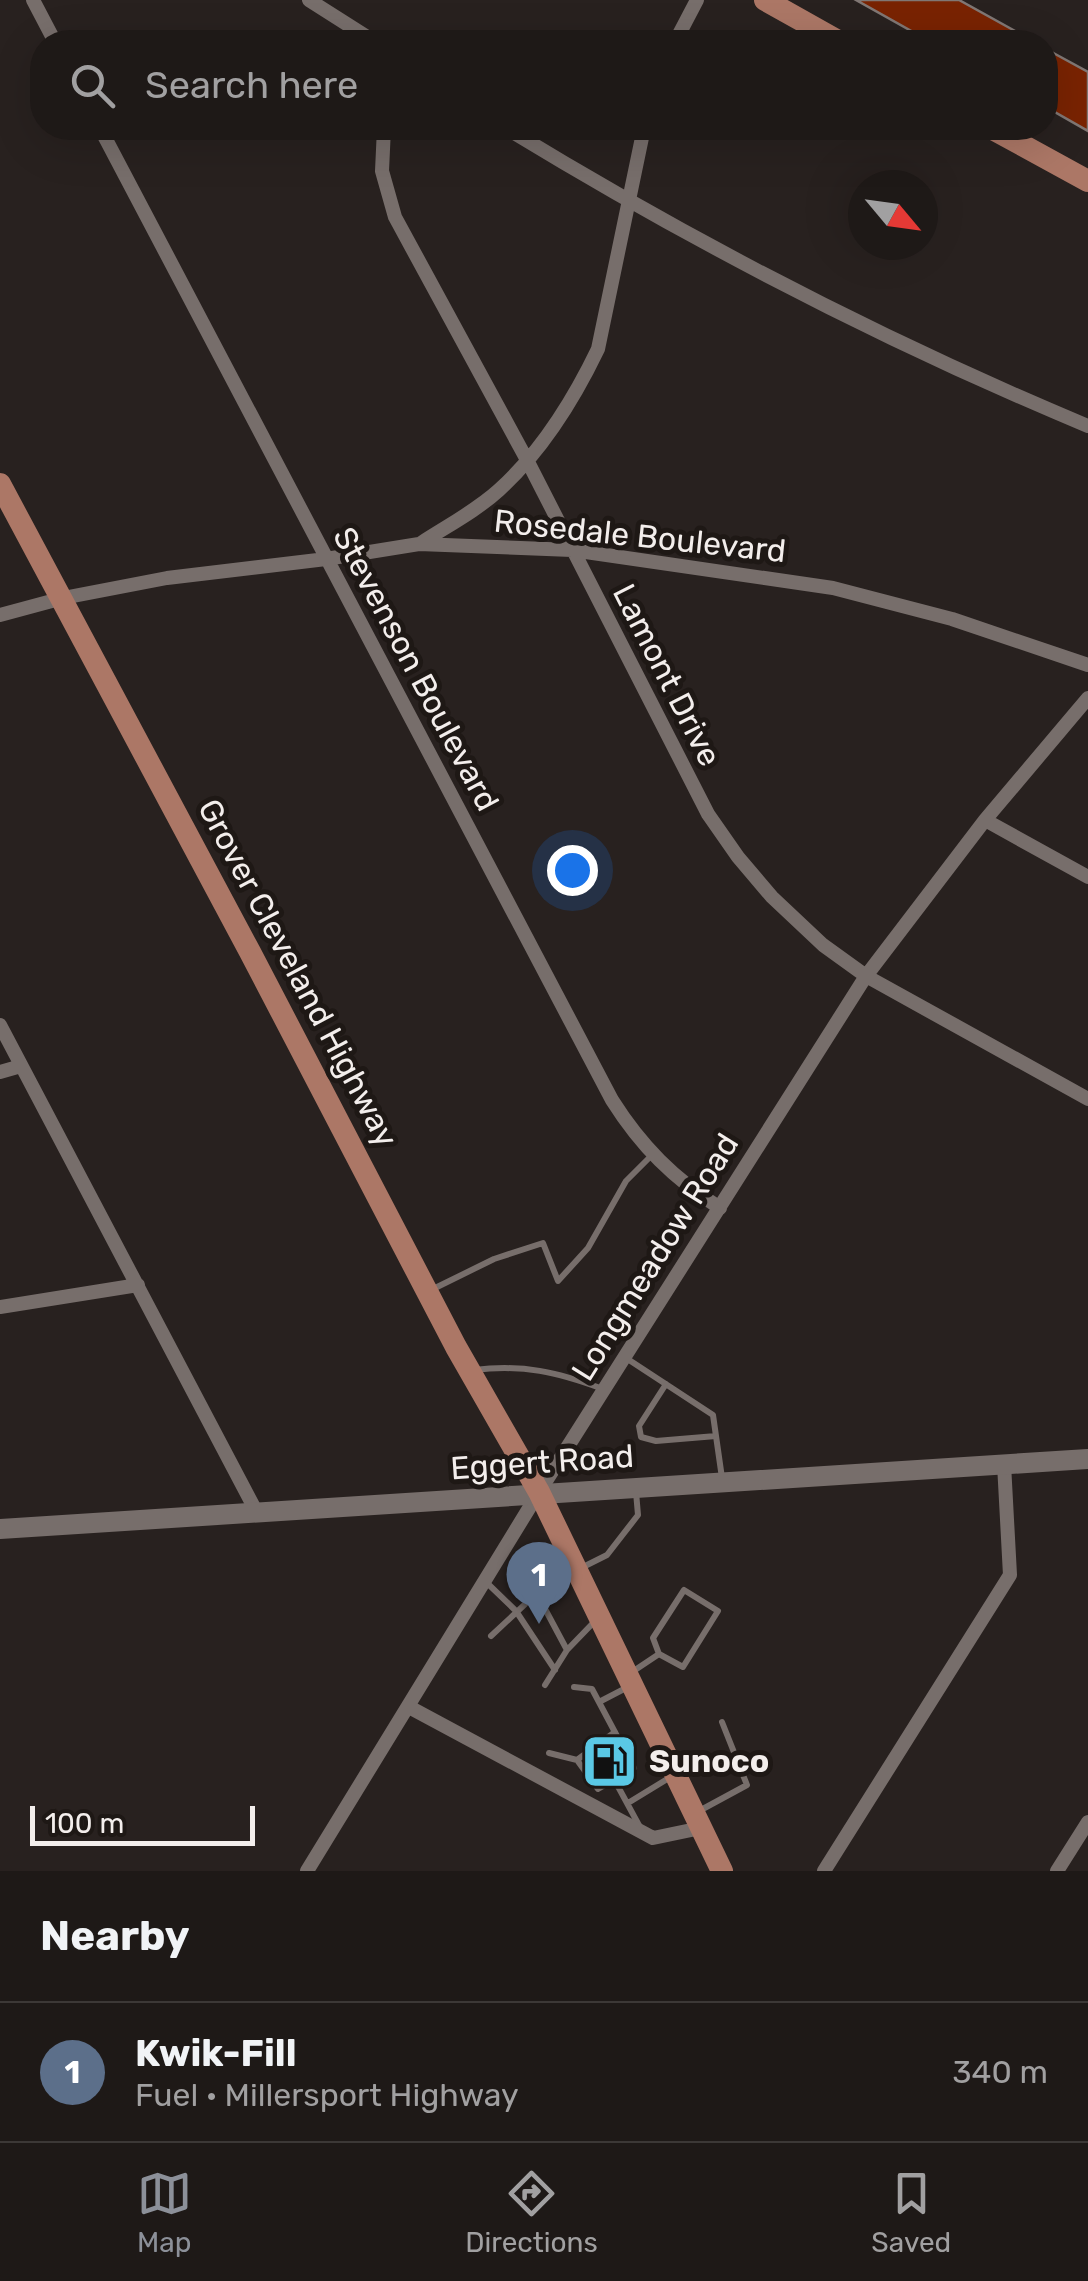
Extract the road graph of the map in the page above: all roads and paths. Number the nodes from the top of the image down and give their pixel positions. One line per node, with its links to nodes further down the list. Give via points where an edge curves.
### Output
1 (33, 0): 5 (street)
2 (309, 0): 6 (street)
3 (697, 0): 7 (street)
4 (765, 0): 8 (main road)
5 (49, 30)
6 (356, 30)
7 (681, 30)
8 (819, 30)
9 (106, 140): 21 (street, Stevenson Boulevard)
10 (383, 140): 17 (street, Lamont Drive, via 382,171 395,217)
11 (526, 140): 15 (street)
12 (641, 140): 15 (street)
13 (1013, 140): 14 (main road)
14 (1088, 181)
15 (627, 199): 16 (street, via 814,302); 17 (street, via 598,349 564,413)
16 (1088, 426)
17 (527, 460): 19 (street, via 499,490); 20 (street, Lamont Drive)
18 (0, 484): 22 (main road, Grover Cleveland Highway)
19 (419, 544): 20 (street, Rosedale Boulevard); 21 (street, Rosedale Boulevard)
20 (572, 550): 24 (street, Rosedale Boulevard, via 833,588 952,618); 28 (street, Lamont Drive, via 728,843 797,922)
21 (326, 559): 22 (street, Rosedale Boulevard); 33 (street, Stevenson Boulevard, via 612,1100)
22 (62, 598): 23 (street, Rosedale Boulevard); 36 (main road, Grover Cleveland Highway)
23 (0, 615)
24 (1088, 664)
25 (1088, 698): 26 (street, Longmeadow Road)
26 (985, 820): 27 (street); 28 (street, Longmeadow Road)
27 (1088, 877)
28 (866, 976): 32 (street, Lamont Drive); 34 (street, Longmeadow Road)
29 (0, 1025): 30 (street)
30 (21, 1066): 31 (street); 35 (street)
31 (0, 1072)
32 (1088, 1099)
33 (652, 1155): 34 (street, Stevenson Boulevard); 36 (lane, via 626,1181 588,1248 558,1282 543,1244)
34 (720, 1208): 38 (street, Longmeadow Road)
35 (138, 1285): 37 (street); 48 (street)
36 (427, 1292): 39 (main road, Grover Cleveland Highway)
37 (0, 1307)
38 (624, 1357): 40 (lane); 41 (street, Longmeadow Road)
39 (470, 1371): 41 (lane, via 507,1366 559,1372); 47 (main road, Grover Cleveland Highway)
40 (666, 1384): 42 (lane, via 712,1415); 42 (lane, via 639,1426 641,1437)
41 (604, 1390): 47 (street, Longmeadow Road)
42 (716, 1436): 45 (lane)
43 (1088, 1459): 44 (street, Eggert Road)
44 (1004, 1464): 45 (street, Eggert Road); 77 (street, via 1010,1576)
45 (722, 1481): 46 (street, Eggert Road)
46 (636, 1486): 47 (street, Eggert Road); 50 (lane, via 638,1515 606,1555)
47 (539, 1492): 48 (street, Eggert Road); 50 (main road, Grover Cleveland Highway); 51 (street, Longmeadow Road)
48 (256, 1511): 49 (street, Eggert Road)
49 (0, 1529)
50 (574, 1566): 52 (lane); 54 (main road, Grover Cleveland Highway)
51 (485, 1581): 53 (lane); 63 (street, Longmeadow Road)
52 (536, 1592): 53 (lane); 56 (lane)
53 (516, 1611): 55 (lane); 58 (lane)
54 (599, 1616): 56 (lane); 59 (main road, Grover Cleveland Highway)
55 (491, 1636)
56 (568, 1650): 58 (lane)
57 (659, 1654): 57 (lane, via 683,1667 718,1611 684,1590 653,1638); 59 (lane)
58 (555, 1670): 60 (lane)
59 (630, 1680): 62 (lane); 69 (main road, Grover Cleveland Highway)
60 (545, 1685)
61 (574, 1687): 62 (lane, via 592,1689)
62 (599, 1702): 65 (lane)
63 (409, 1707): 74 (street); 75 (street, Longmeadow Road)
64 (722, 1722): 72 (lane, via 747,1785)
65 (615, 1732): 67 (lane); 70 (lane, via 634,1768)
66 (549, 1754): 67 (lane)
67 (577, 1760): 70 (lane, via 598,1788)
68 (608, 1768): 70 (lane)
69 (675, 1774): 71 (lane); 72 (main road, Grover Cleveland Highway)
70 (614, 1779): 71 (lane)
71 (628, 1804): 74 (lane)
72 (697, 1821): 74 (street, via 653,1838); 76 (main road, Grover Cleveland Highway)
73 (1088, 1822): 78 (street)
74 (642, 1831)
75 (307, 1871)
76 (722, 1871)
77 (824, 1871)
78 (1057, 1871)

